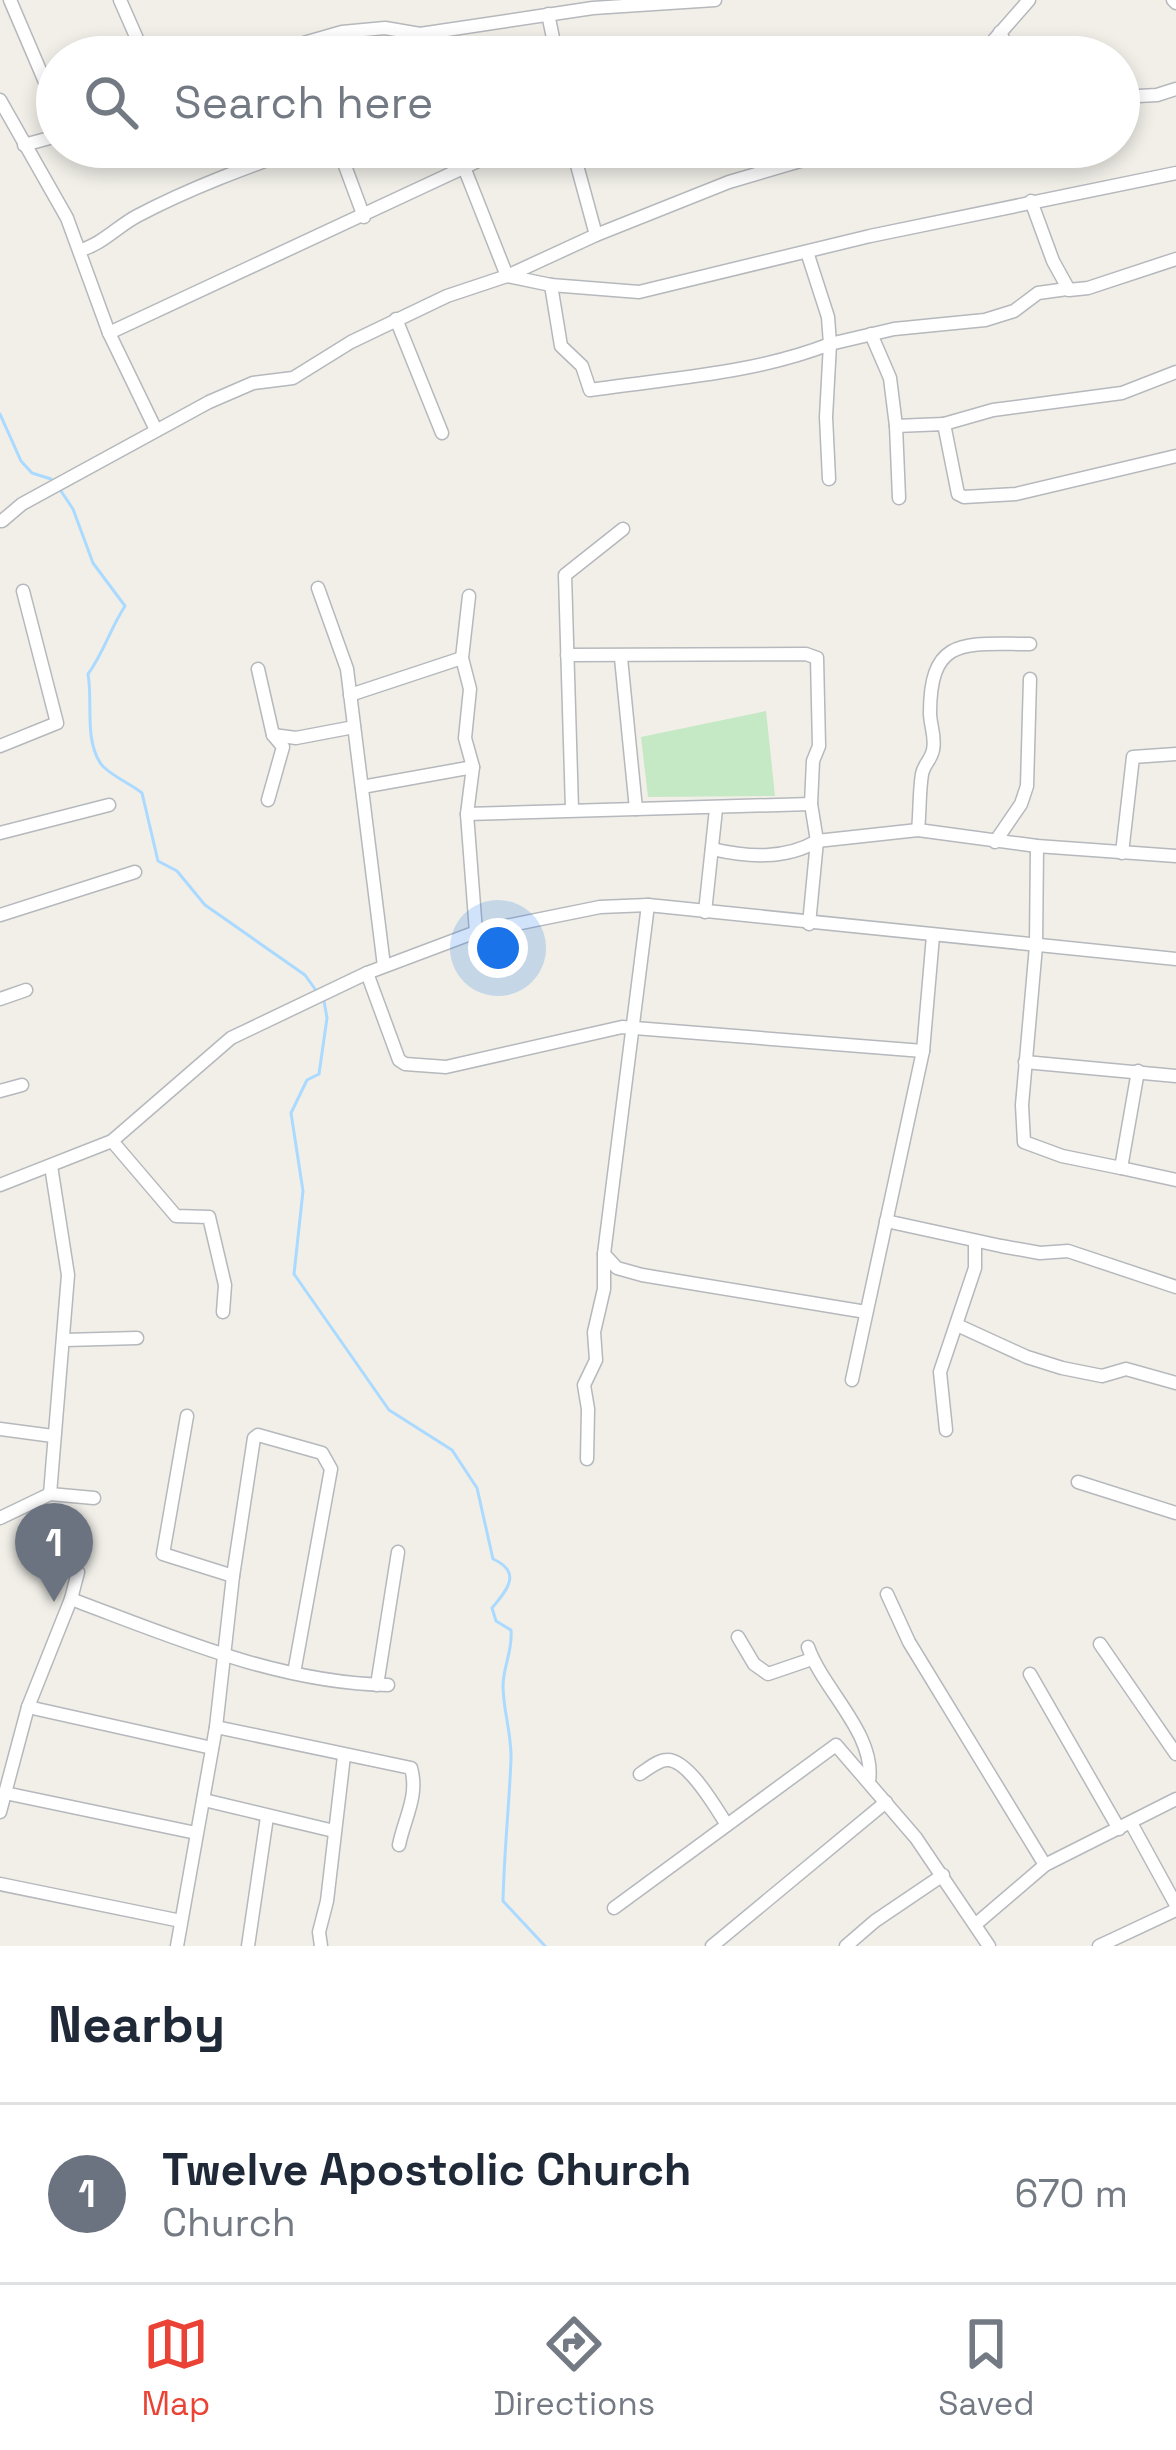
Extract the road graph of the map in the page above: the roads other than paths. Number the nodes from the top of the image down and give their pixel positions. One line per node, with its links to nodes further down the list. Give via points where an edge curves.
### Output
1 (10, 0): 13 (street)
2 (120, 0): 8 (street)
3 (715, 0): 5 (street)
4 (1029, 0): 6 (street)
5 (548, 14): 7 (street); 10 (street)
6 (1000, 32): 11 (street); 12 (street)
7 (420, 34): 9 (street, via 385,28)
8 (136, 36)
9 (328, 36)
10 (553, 36)
11 (997, 36)
12 (1002, 36)
13 (36, 61)
14 (1176, 89): 15 (street)
15 (1140, 96)
16 (0, 100): 18 (street)
17 (36, 142): 18 (street)
18 (24, 146): 19 (street)
19 (36, 166)
20 (37, 168): 30 (street)
21 (245, 168): 30 (street)
22 (346, 168): 28 (street)
23 (578, 168): 29 (street)
24 (774, 168): 29 (street)
25 (465, 169): 28 (street); 33 (street)
26 (1176, 173): 27 (street)
27 (1031, 201): 31 (street); 35 (street)
28 (364, 217): 37 (street)
29 (596, 235): 33 (street)
30 (80, 250): 37 (street)
31 (807, 252): 34 (street, via 639,292); 39 (street)
32 (1176, 259): 35 (street)
33 (507, 276): 34 (street); 36 (street)
34 (551, 285): 39 (street, via 561,346 582,366 590,390 772,365)
35 (1066, 290): 38 (street, via 1037,293 985,320)
36 (396, 319): 43 (street, via 300,375 253,382); 44 (street)
37 (109, 333): 43 (street)
38 (871, 334): 39 (street); 42 (street, via 890,378)
39 (830, 344): 46 (street)
40 (1176, 372): 41 (street, via 1122,393)
41 (944, 424): 42 (street); 45 (street, via 964,497 1028,491)
42 (896, 427): 47 (street)
43 (156, 430): 48 (street)
44 (442, 433)
45 (1176, 456)
46 (829, 478)
47 (899, 498)
48 (2, 521)
49 (623, 530): 54 (street, via 565,575)
50 (318, 588): 59 (street)
51 (23, 591): 62 (street, via 57,724)
52 (469, 596): 55 (street)
53 (1030, 644): 73 (street, via 963,649 935,665 934,746 922,770)
54 (567, 655): 56 (street); 69 (street)
55 (462, 658): 59 (street); 64 (street)
56 (622, 658): 67 (street, via 817,658); 70 (street)
57 (259, 669): 61 (street)
58 (1030, 679): 76 (street, via 1027,786)
59 (350, 694): 60 (street)
60 (354, 728): 61 (street); 65 (street)
61 (273, 735): 66 (street, via 283,747)
62 (0, 746)
63 (1176, 754): 79 (street, via 1133,757)
64 (472, 767): 65 (street); 72 (street)
65 (362, 787): 90 (street)
66 (268, 800)
67 (811, 804): 71 (street); 75 (street)
68 (109, 806): 74 (street)
69 (572, 809): 70 (street); 72 (street)
70 (636, 809): 71 (street)
71 (716, 809): 78 (street)
72 (467, 814): 86 (street)
73 (918, 830): 75 (street); 76 (street)
74 (0, 833)
75 (817, 841): 78 (street, via 776,855); 85 (street)
76 (994, 842): 77 (street)
77 (1036, 846): 79 (street); 88 (street)
78 (712, 849): 83 (street)
79 (1122, 853): 80 (street)
80 (1176, 856)
81 (135, 872): 84 (street)
82 (648, 905): 83 (street); 86 (street); 94 (street)
83 (705, 912): 85 (street)
84 (0, 915)
85 (809, 924): 87 (street)
86 (476, 932): 90 (street)
87 (933, 936): 88 (street); 95 (street)
88 (1036, 946): 89 (street); 96 (street)
89 (1176, 959)
90 (384, 966): 91 (street)
91 (367, 973): 94 (street, via 404,1064 446,1067); 101 (street, via 231,1038)
92 (26, 990): 93 (street)
93 (0, 999)
94 (631, 1028): 95 (street); 108 (street, via 604,1254)
95 (923, 1051): 106 (street)
96 (1025, 1062): 97 (street); 103 (street, via 1024,1142)
97 (1138, 1071): 98 (street); 103 (street)
98 (1176, 1076)
99 (22, 1085): 100 (street)
100 (0, 1091)
101 (112, 1141): 102 (street); 110 (street, via 176,1216 209,1216)
102 (51, 1166): 105 (street); 114 (street, via 68,1262)
103 (1121, 1168): 104 (street)
104 (1176, 1180)
105 (0, 1185)
106 (886, 1221): 107 (street); 111 (street)
107 (975, 1241): 109 (street, via 1068,1251); 112 (street)
108 (611, 1271): 111 (street); 121 (street, via 584,1385)
109 (1176, 1287)
110 (224, 1312)
111 (866, 1312): 115 (street)
112 (958, 1325): 116 (street, via 1062,1368 1102,1376 1126,1369); 119 (street, via 939,1382)
113 (137, 1338): 114 (street)
114 (65, 1340): 120 (street)
115 (852, 1380)
116 (1176, 1383)
117 (187, 1417): 129 (street, via 163,1554)
118 (0, 1429): 120 (street)
119 (946, 1430)
120 (53, 1436): 123 (street)
121 (587, 1459)
122 (1078, 1482): 125 (street)
123 (50, 1494): 124 (street); 126 (street)
124 (94, 1498)
125 (1176, 1514)
126 (0, 1518)
127 (398, 1552): 135 (street, via 382,1685)
128 (78, 1572): 131 (street)
129 (233, 1576): 134 (street); 135 (street, via 254,1438 322,1453 331,1469)
130 (887, 1594): 155 (street)
131 (71, 1599): 134 (street); 137 (street)
132 (738, 1637): 143 (street, via 764,1672 810,1653 860,1736)
133 (1100, 1644): 140 (street)
134 (226, 1656): 135 (street); 138 (street)
135 (294, 1672)
136 (1030, 1674): 151 (street)
137 (28, 1707): 139 (street); 144 (street)
138 (217, 1727): 139 (street); 141 (street)
139 (212, 1748): 146 (street)
140 (1176, 1754)
141 (344, 1756): 152 (street); 154 (street, via 414,1772)
142 (640, 1774): 150 (street, via 661,1761 682,1763)
143 (868, 1781): 147 (street); 150 (street, via 832,1745)
144 (5, 1793): 148 (street); 153 (street)
145 (1176, 1799): 151 (street)
146 (204, 1800): 149 (street); 153 (street)
147 (886, 1802): 156 (street); 167 (street)
148 (0, 1812)
149 (267, 1817): 152 (street); 165 (street)
150 (728, 1826): 158 (street)
151 (1125, 1826): 155 (street); 159 (street)
152 (334, 1831): 166 (street)
153 (196, 1833): 160 (street)
154 (399, 1845)
155 (1045, 1865): 161 (street)
156 (943, 1875): 161 (street); 168 (street)
157 (0, 1884): 160 (street)
158 (614, 1908)
159 (1176, 1908): 163 (street)
160 (181, 1921): 164 (street)
161 (976, 1924): 162 (street)
162 (986, 1945)
163 (1105, 1945)
164 (177, 1946)
165 (248, 1946)
166 (321, 1946)
167 (712, 1946)
168 (846, 1946)

